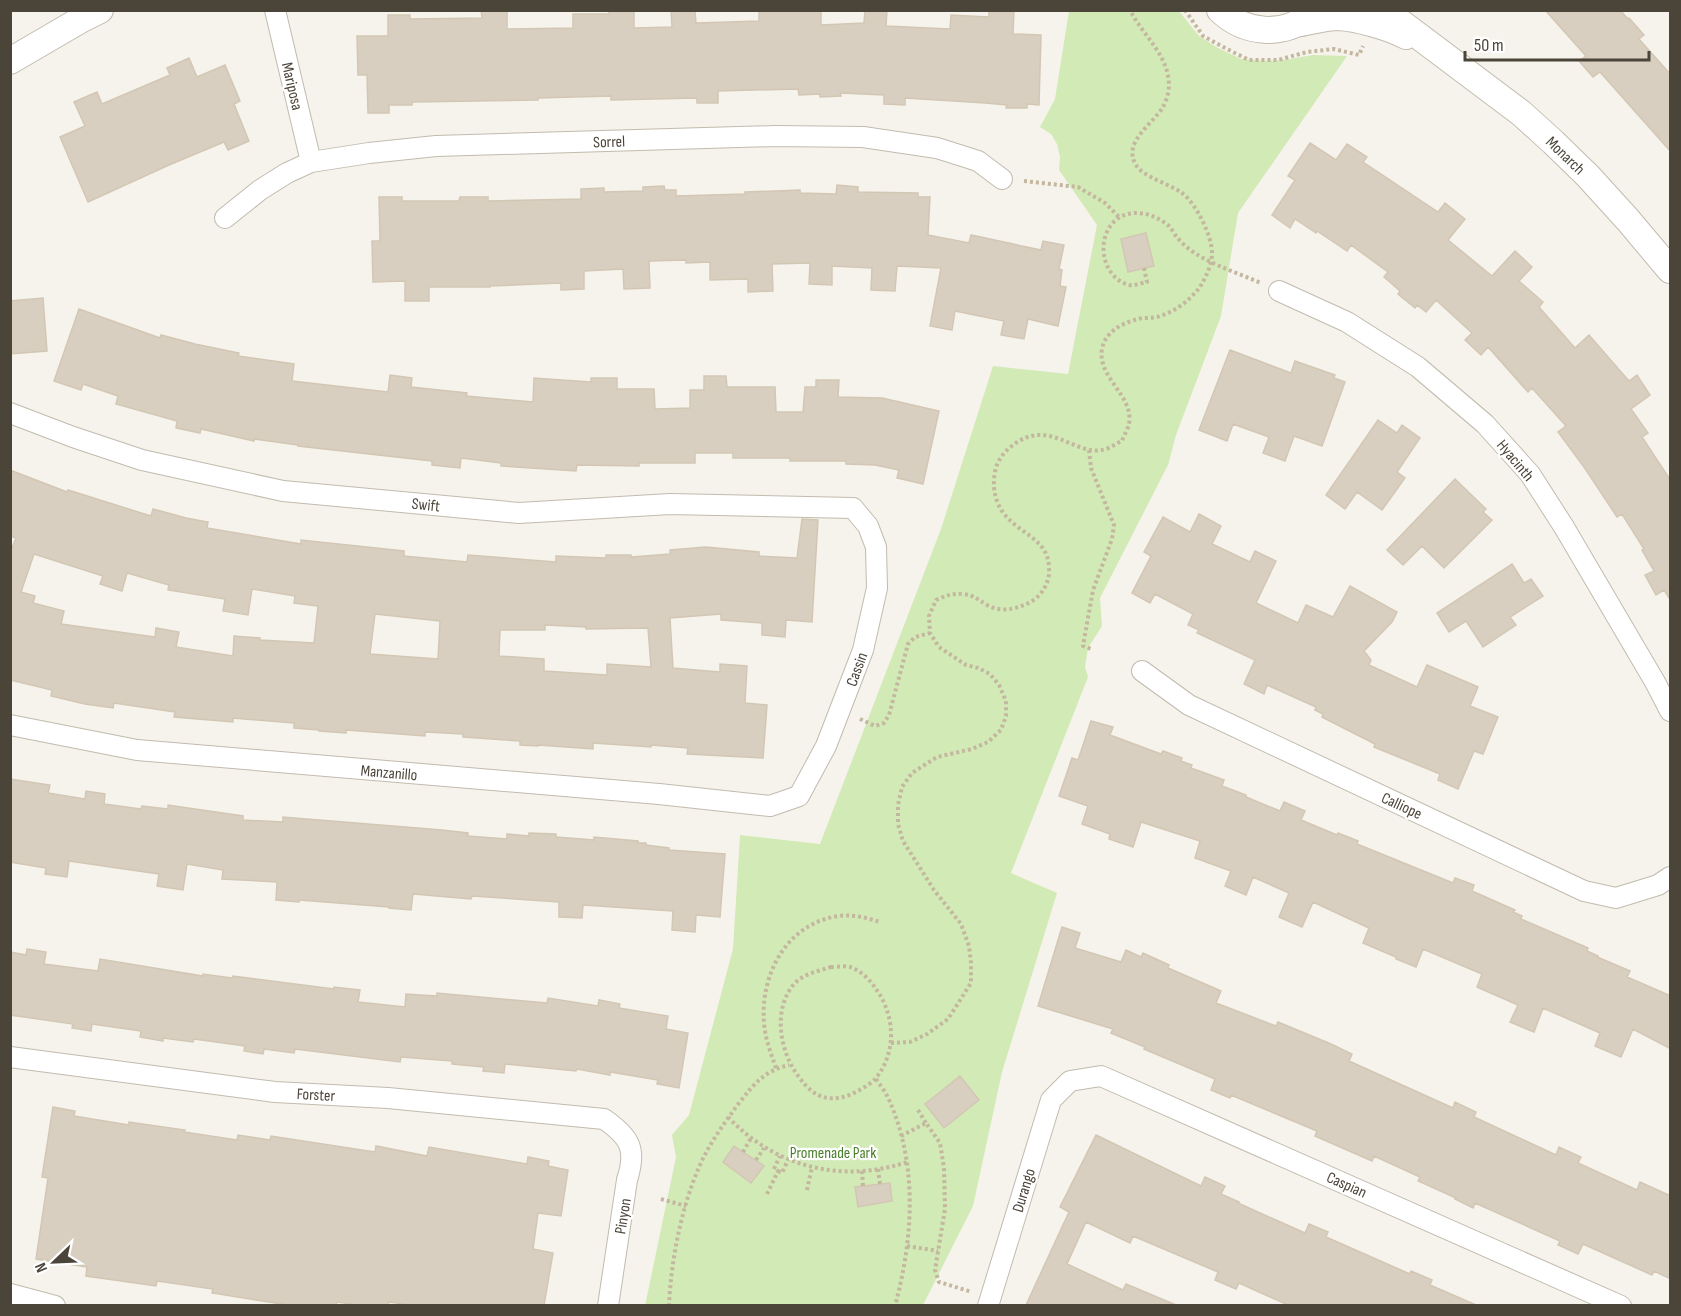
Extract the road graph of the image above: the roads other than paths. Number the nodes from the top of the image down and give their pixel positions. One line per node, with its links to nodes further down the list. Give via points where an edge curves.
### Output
1 (100, 10): 7 (street)
2 (275, 10): 8 (street, Mariposa)
3 (1220, 10): 5 (street, Monarch, via 1237,23 1260,30 1272,30)
4 (1384, 10): 6 (street, Monarch)
5 (1306, 17): 6 (street, Monarch, via 1337,17 1394,30)
6 (1445, 58): 11 (street, Monarch, via 1521,113 1553,142)
7 (10, 61)
8 (310, 162): 9 (street, Sorrel, via 436,146 863,137 937,148 978,161); 10 (street, Sorrel, via 260,190)
9 (1002, 179)
10 (225, 218)
11 (1671, 270)
12 (1279, 291): 16 (street, Hyacinth, via 1347,322 1418,367 1485,424 1530,474)
13 (10, 413): 14 (street, Swift, via 142,460 283,491 519,513 670,504)
14 (852, 508): 19 (street, Cassin, via 868,526 876,548 877,588 863,650 826,746 799,796)
15 (1142, 670): 20 (street, Calliope, via 1189,705 1584,891 1616,898)
16 (1663, 677): 17 (street, Hyacinth)
17 (1671, 711)
18 (10, 725): 19 (street, Manzanillo, via 137,750)
19 (770, 806)
20 (1671, 877)
21 (10, 1057): 23 (street, Forster, via 275,1092 584,1116 604,1119)
22 (1070, 1081): 25 (street, Durango, via 1051,1100); 28 (street, Caspian, via 1101,1076)
23 (620, 1130): 27 (street, Pinyon, via 632,1149 632,1164)
24 (10, 1294): 26 (street)
25 (989, 1301)
26 (55, 1305)
27 (608, 1305)
28 (1621, 1305)

